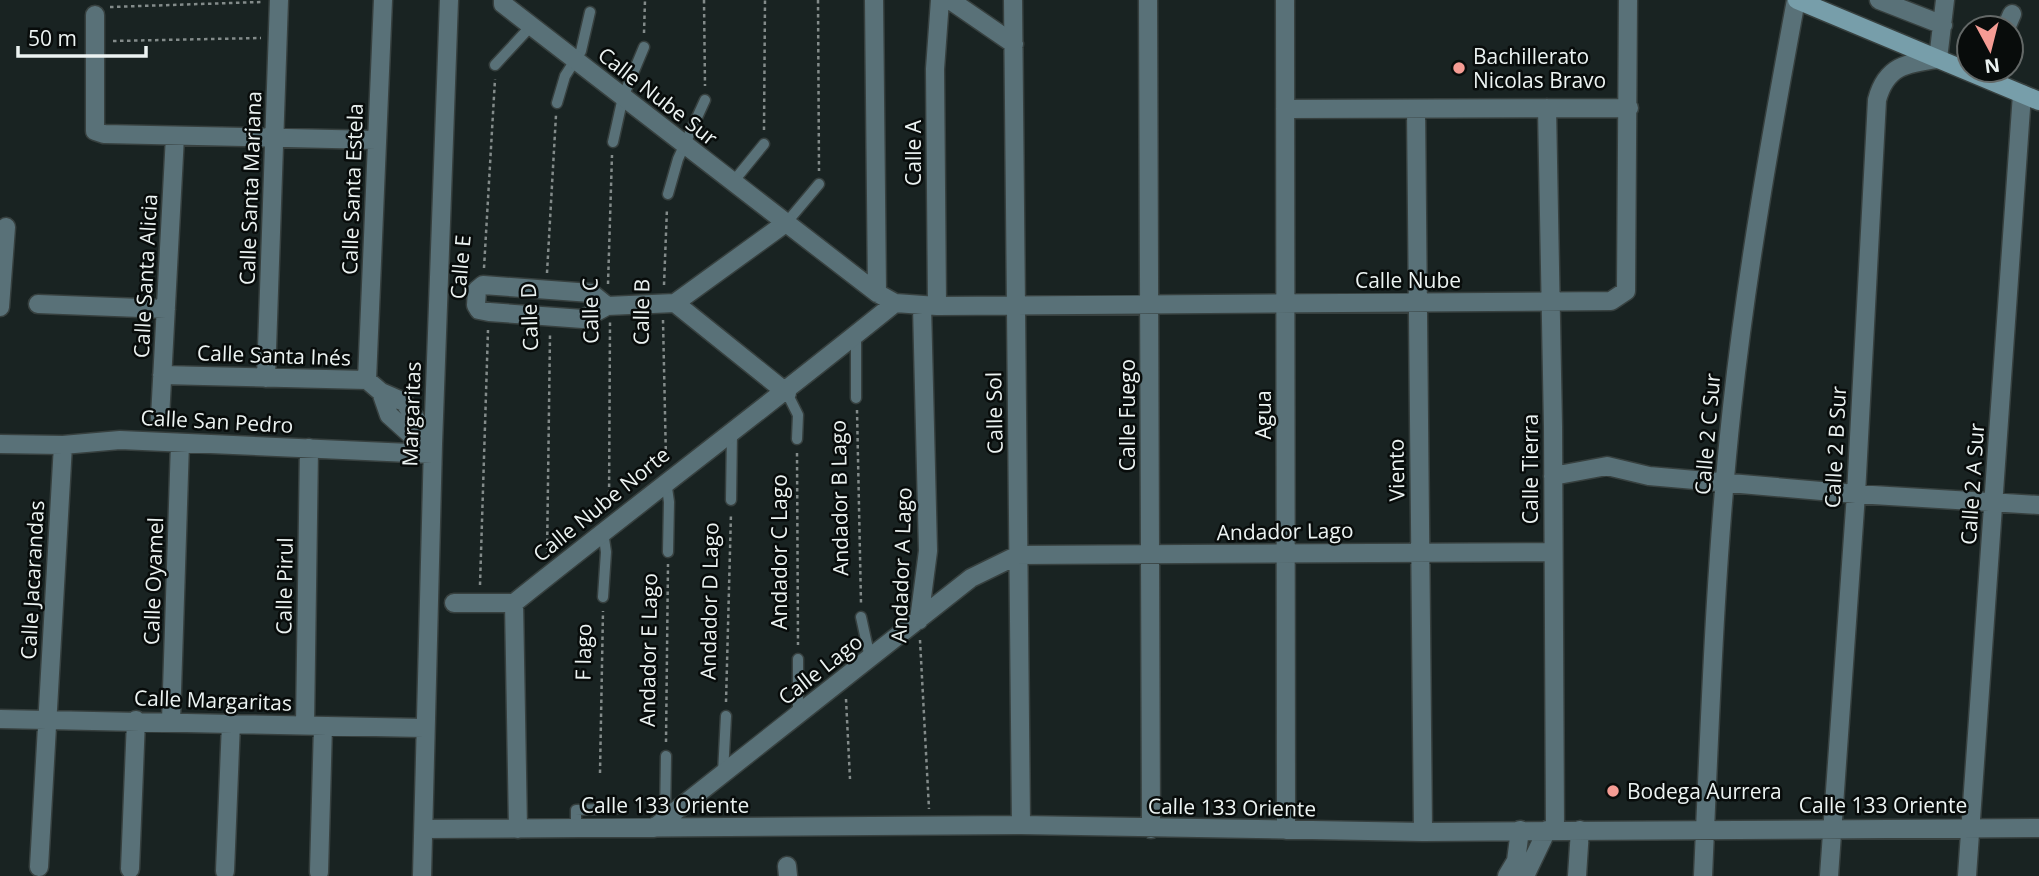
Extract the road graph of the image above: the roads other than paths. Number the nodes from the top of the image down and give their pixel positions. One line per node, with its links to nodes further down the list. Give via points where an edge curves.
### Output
1 (383, 0): 36 (street, Calle Santa Estela)
2 (449, 0): 71 (street, Margaritas)
3 (874, 0): 45 (street)
4 (940, 0): 54 (street, Calle A)
5 (950, 0): 19 (street)
6 (1013, 0): 19 (street, Calle Sol)
7 (1148, 0): 52 (street, Calle Fuego)
8 (1285, 0): 32 (street, Agua)
9 (1628, 0): 31 (street, Calle Nube)
10 (1797, 0): 21 (main road); 74 (street, Calle 2 C Sur, via 1743,311)
11 (1878, 0): 17 (street)
12 (1945, 0): 17 (street)
13 (279, 1): 35 (street, Calle Santa Mariana)
14 (503, 2): 18 (street, Calle Nube Sur)
15 (590, 12): 22 (lane)
16 (96, 15): 34 (street, via 95,131)
17 (1943, 25): 21 (street)
18 (531, 26): 22 (street, Calle Nube Sur); 24 (lane)
19 (1014, 44): 55 (street, Calle Sol)
20 (644, 47): 26 (lane)
21 (1938, 59): 23 (main road); 75 (street, Calle 2 B Sur, via 1890,73 1877,100)
22 (575, 61): 26 (street, Calle Nube Sur); 29 (lane)
23 (1955, 64)
24 (495, 65)
25 (2005, 84): 27 (main road)
26 (623, 97): 37 (lane); 39 (street, Calle Nube Sur)
27 (2031, 98): 77 (street, Calle 2 A Sur)
28 (705, 100): 39 (lane)
29 (557, 103)
30 (1547, 108): 31 (street); 33 (street); 46 (street, Calle Tierra)
31 (1629, 108): 46 (street, Calle Nube, via 1626,291 1611,302)
32 (1285, 109): 33 (street); 51 (street, Agua)
33 (1416, 109): 49 (street, Viento)
34 (175, 136): 35 (street); 57 (street, Calle Santa Alicia)
35 (274, 138): 36 (street); 60 (street, Calle Santa Mariana)
36 (376, 140): 61 (street, Calle Santa Estela)
37 (613, 142)
38 (764, 144): 40 (lane)
39 (684, 145): 40 (street, Calle Nube Sur); 42 (lane)
40 (733, 183): 43 (street, Calle Nube Sur)
41 (819, 184): 43 (lane)
42 (668, 194)
43 (787, 222): 45 (street, Calle Nube Sur); 47 (street)
44 (6, 227): 56 (street)
45 (877, 293): 48 (street, Calle Nube Sur)
46 (1552, 302): 49 (street, Calle Nube); 72 (street, Calle Tierra)
47 (669, 303): 53 (street); 62 (street)
48 (895, 303): 54 (street, Calle Nube); 58 (street, Calle Nube Norte)
49 (1418, 303): 51 (street, Calle Nube); 82 (street, Viento)
50 (38, 304): 57 (street)
51 (1285, 304): 52 (street, Calle Nube); 83 (street, Agua)
52 (1149, 305): 55 (street, Calle Nube); 85 (street, Calle Fuego)
53 (607, 306): 53 (street, Calle E, via 583,319 489,312 476,306 477,290 483,285 591,293)
54 (929, 306): 55 (street, Calle Nube); 90 (street, Andador A Lago, via 928,551)
55 (1016, 306): 84 (street, Calle Sol)
56 (0, 307)
57 (166, 309): 59 (street, Calle Santa Alicia)
58 (856, 335): 62 (street, Calle Nube Norte); 63 (lane, Andador B Lago)
59 (162, 375): 60 (street, Calle Santa Inés); 64 (street, Calle Santa Alicia)
60 (266, 378): 61 (street, Calle Santa Inés)
61 (374, 386): 71 (street, via 389,415)
62 (786, 393): 65 (street, Calle Nube Norte); 66 (lane, via 798,415)
63 (856, 398)
64 (160, 418)
65 (732, 430): 73 (street, Calle Nube Norte); 76 (lane, Andador D Lago)
66 (797, 439)
67 (180, 443): 69 (street, Calle San Pedro, via 120,440); 70 (street, Calle San Pedro); 98 (street, Calle Oyamel)
68 (0, 444): 69 (street, Calle San Pedro)
69 (63, 445): 95 (street, Calle Jacarandas)
70 (309, 448): 71 (street, Calle San Pedro); 100 (street, Calle Pirul)
71 (433, 449): 101 (street, Margaritas)
72 (1553, 476): 74 (street, via 1607,466 1649,476); 81 (street, Calle Tierra)
73 (666, 481): 79 (street, Calle Nube Norte); 80 (lane, Andador E Lago)
74 (1724, 482): 75 (street); 108 (street, Calle 2 C Sur)
75 (1856, 494): 77 (street); 109 (street, Calle 2 B Sur)
76 (731, 500)
77 (1994, 503): 78 (street); 110 (street, Calle 2 A Sur)
78 (2039, 505)
79 (608, 528): 86 (lane, F lago); 88 (street, Calle Nube Norte)
80 (668, 552)
81 (1552, 552): 82 (street, Andador Lago); 117 (street, Calle Tierra)
82 (1420, 553): 83 (street, Andador Lago); 119 (street, Viento)
83 (1286, 554): 85 (street, Andador Lago); 115 (street, Agua)
84 (1018, 555): 85 (street, Andador Lago); 90 (street, Calle Lago, via 971,578); 106 (street, Calle Sol)
85 (1151, 555): 113 (street, Calle Fuego)
86 (603, 597)
87 (454, 603): 88 (street)
88 (514, 603): 112 (street)
89 (861, 617): 92 (lane)
90 (919, 620): 92 (street, Calle Lago)
91 (799, 659): 93 (lane, Andador C Lago)
92 (870, 659): 93 (street, Calle Lago)
93 (798, 715): 103 (street, Calle Lago)
94 (726, 716): 103 (lane)
95 (47, 718): 96 (street, Calle Margaritas); 97 (street, Calle Margaritas); 120 (street, Calle Jacarandas)
96 (0, 719)
97 (136, 720): 98 (street, Calle Margaritas); 121 (street)
98 (171, 721): 99 (street, Calle Margaritas)
99 (231, 723): 100 (street, Calle Margaritas); 122 (street)
100 (314, 725): 101 (street, Calle Margaritas); 123 (street, Calle Pirul)
101 (424, 728): 114 (street, Margaritas)
102 (666, 756): 105 (lane, Andador E Lago)
103 (723, 774): 105 (street, Calle Lago)
104 (622, 808): 107 (lane, via 576,810)
105 (660, 824): 106 (street, Calle 133 Oriente); 107 (street, Calle 133 Oriente)
106 (1021, 825): 113 (street, Calle 133 Oriente)
107 (576, 828): 112 (street, Calle 133 Oriente)
108 (1705, 828): 109 (street, Calle 133 Oriente); 118 (street, Calle 133 Oriente); 128 (street, Calle 2 C Sur)
109 (1832, 828): 110 (street, Calle 133 Oriente); 129 (street, Calle 2 B Sur)
110 (1970, 828): 111 (street, Calle 133 Oriente); 130 (street, Calle 2 A Sur)
111 (2039, 828)
112 (518, 829): 114 (street, Calle 133 Oriente)
113 (1151, 829): 115 (street, Calle 133 Oriente)
114 (425, 830): 124 (street, Margaritas)
115 (1286, 830): 119 (street, Calle 133 Oriente)
116 (1520, 830): 117 (street, Calle 133 Oriente); 119 (street, Calle 133 Oriente); 125 (street, via 1516,861)
117 (1551, 830): 118 (street, Calle 133 Oriente); 126 (street)
118 (1580, 830): 127 (street)
119 (1423, 832)
120 (39, 867)
121 (130, 869)
122 (225, 871)
123 (319, 872)
124 (422, 876)
125 (1507, 876)
126 (1525, 876)
127 (1577, 876)
128 (1703, 876)
129 (1829, 876)
130 (1968, 876)

